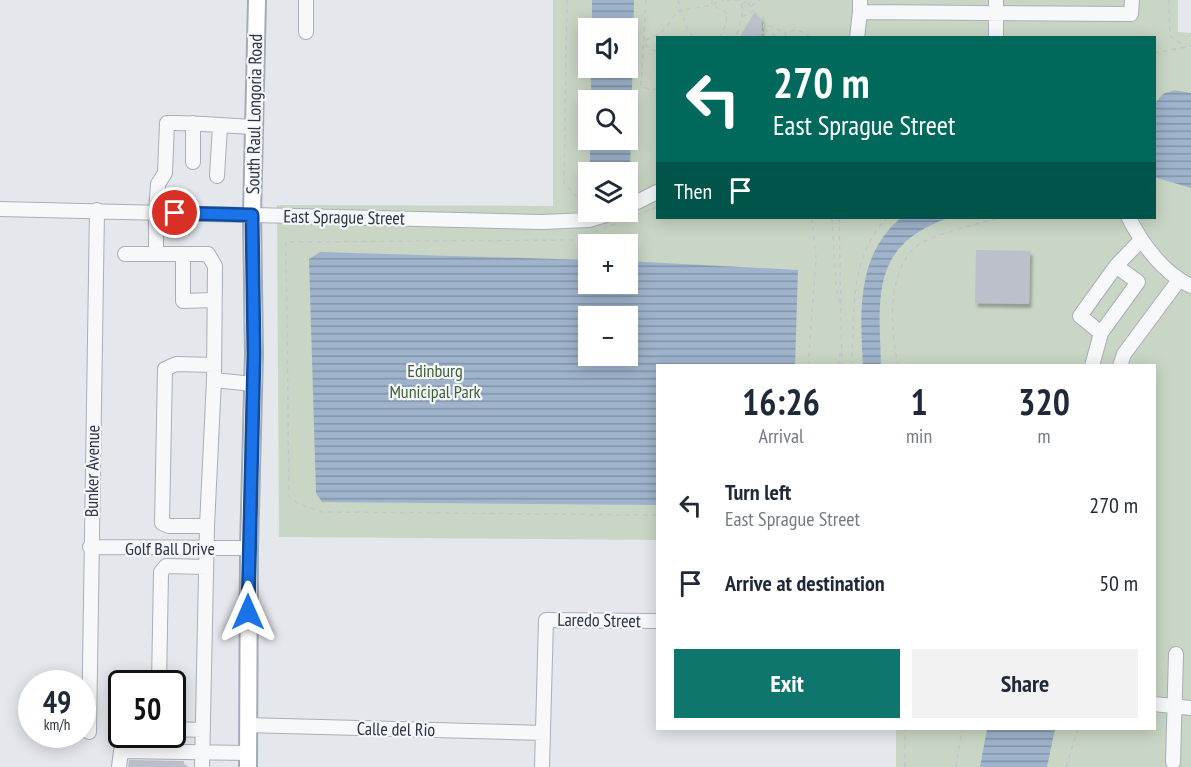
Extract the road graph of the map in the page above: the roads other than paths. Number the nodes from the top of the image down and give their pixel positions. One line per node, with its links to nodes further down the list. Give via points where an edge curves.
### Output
1 (256, 0): 11 (main road, South Raul Longoria Road)
2 (306, 0): 6 (street)
3 (1132, 0): 5 (street, via 1131,14)
4 (860, 6): 5 (street); 7 (street)
5 (996, 7): 8 (street)
6 (306, 32)
7 (857, 36)
8 (996, 36)
9 (193, 123): 10 (street); 12 (street); 18 (street, via 167,123 165,173 158,184)
10 (220, 126): 11 (street); 13 (street)
11 (254, 127): 19 (main road, South Raul Longoria Road)
12 (193, 162)
13 (217, 176)
14 (656, 192): 15 (street)
15 (638, 202)
16 (0, 209): 17 (street, East Sprague Street)
17 (97, 210): 18 (street, East Sprague Street); 36 (street, Bunker Avenue)
18 (156, 212): 19 (street, East Sprague Street); 24 (street)
19 (252, 215): 21 (street, East Sprague Street); 34 (main road, South Raul Longoria Road)
20 (1130, 219): 22 (street)
21 (578, 220)
22 (1141, 240): 26 (street); 27 (street)
23 (125, 254): 24 (street)
24 (156, 254): 25 (street)
25 (183, 254): 28 (street, via 208,254 215,266); 28 (street, via 183,301)
26 (1116, 266): 29 (street, via 1080,316); 29 (street, via 1138,282)
27 (1185, 283): 31 (street, via 1124,354)
28 (214, 300): 32 (street)
29 (1101, 333): 30 (street)
30 (1093, 364)
31 (1121, 364)
32 (214, 365): 33 (street); 35 (street, via 176,364 165,369 162,523)
33 (214, 380): 34 (street); 35 (street)
34 (253, 384): 38 (main road, South Raul Longoria Road)
35 (207, 526): 37 (street)
36 (90, 547): 37 (street, Golf Ball Drive); 42 (street, Bunker Avenue)
37 (207, 548): 38 (street, Golf Ball Drive); 39 (street)
38 (249, 548): 47 (main road, South Raul Longoria Road)
39 (206, 567): 43 (street, via 166,566 161,572); 49 (street)
40 (656, 621): 50 (street, Laredo Street, via 546,620)
41 (1176, 654): 45 (street)
42 (89, 670)
43 (159, 670)
44 (1156, 704): 45 (street)
45 (1175, 708): 46 (street); 53 (street)
46 (1191, 708)
47 (248, 725): 50 (street, Calle del Rio); 52 (main road, South Raul Longoria Road)
48 (186, 729): 49 (street)
49 (203, 730): 51 (street)
50 (543, 733): 56 (street)
51 (203, 752): 52 (street); 54 (street, via 121,751); 55 (street)
52 (248, 760)
53 (1173, 762)
54 (119, 767)
55 (202, 767)
56 (542, 767)

